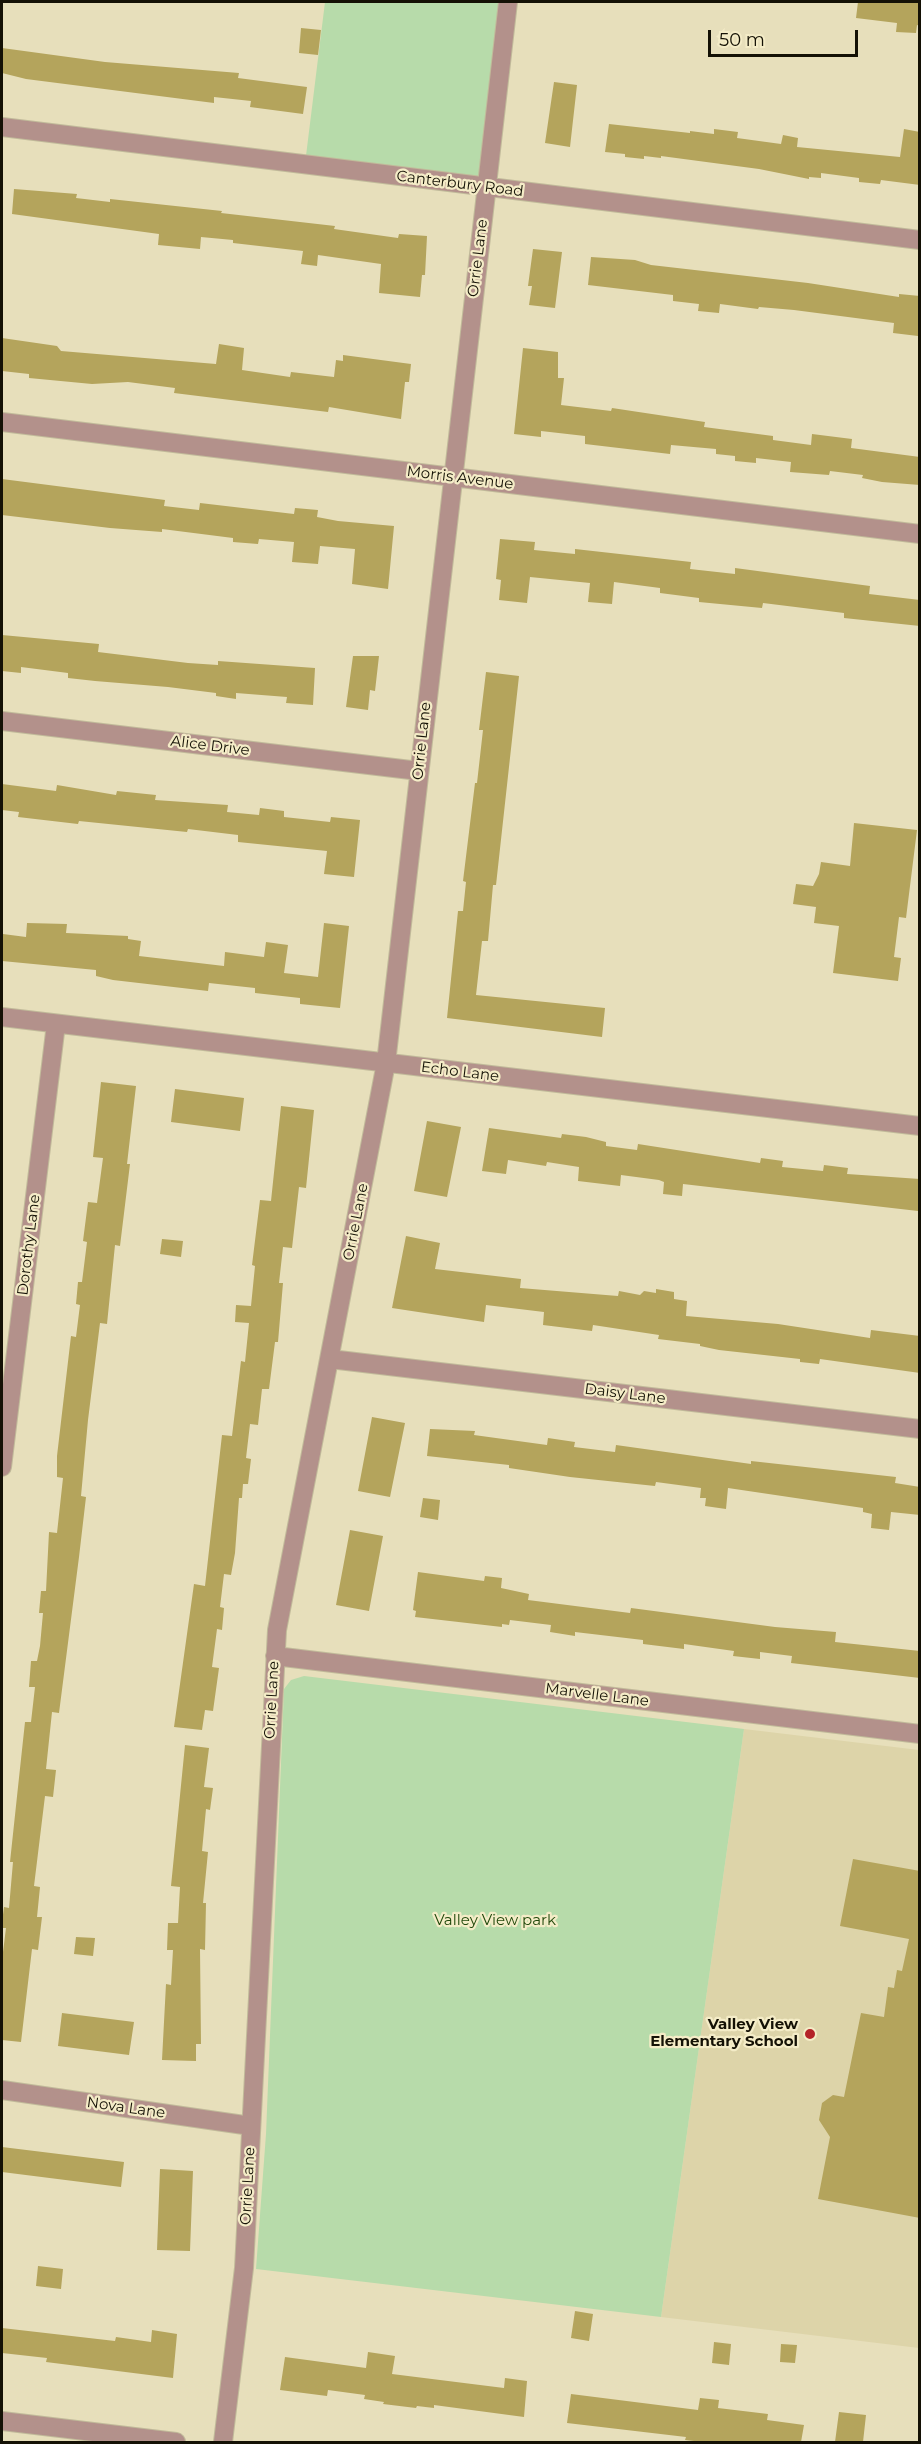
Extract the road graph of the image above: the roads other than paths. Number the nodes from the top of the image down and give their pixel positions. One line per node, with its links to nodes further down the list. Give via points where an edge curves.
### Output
1 (508, 2): 3 (street, Orrie Lane)
2 (2, 127): 3 (street, Canterbury Road)
3 (486, 187): 4 (street, Canterbury Road); 6 (street, Orrie Lane)
4 (920, 240)
5 (2, 422): 6 (street, Morris Avenue)
6 (452, 477): 7 (street, Morris Avenue); 9 (street, Orrie Lane)
7 (920, 534)
8 (2, 721): 9 (street, Alice Drive)
9 (419, 771): 12 (street, Orrie Lane)
10 (2, 1017): 11 (street, Echo Lane)
11 (56, 1023): 12 (street, Echo Lane); 16 (street, Dorothy Lane)
12 (386, 1063): 13 (street, Echo Lane); 14 (street, Orrie Lane)
13 (920, 1126)
14 (330, 1359): 15 (street, Daisy Lane); 17 (street, Orrie Lane, via 291,1544)
15 (920, 1429)
16 (2, 1467)
17 (274, 1656): 18 (street, Marvelle Lane); 20 (street, Orrie Lane)
18 (920, 1734)
19 (2, 2090): 20 (street, Nova Lane)
20 (251, 2126): 23 (street, Orrie Lane, via 244,2268)
21 (2, 2421): 22 (street)
22 (176, 2442)
23 (223, 2442)

